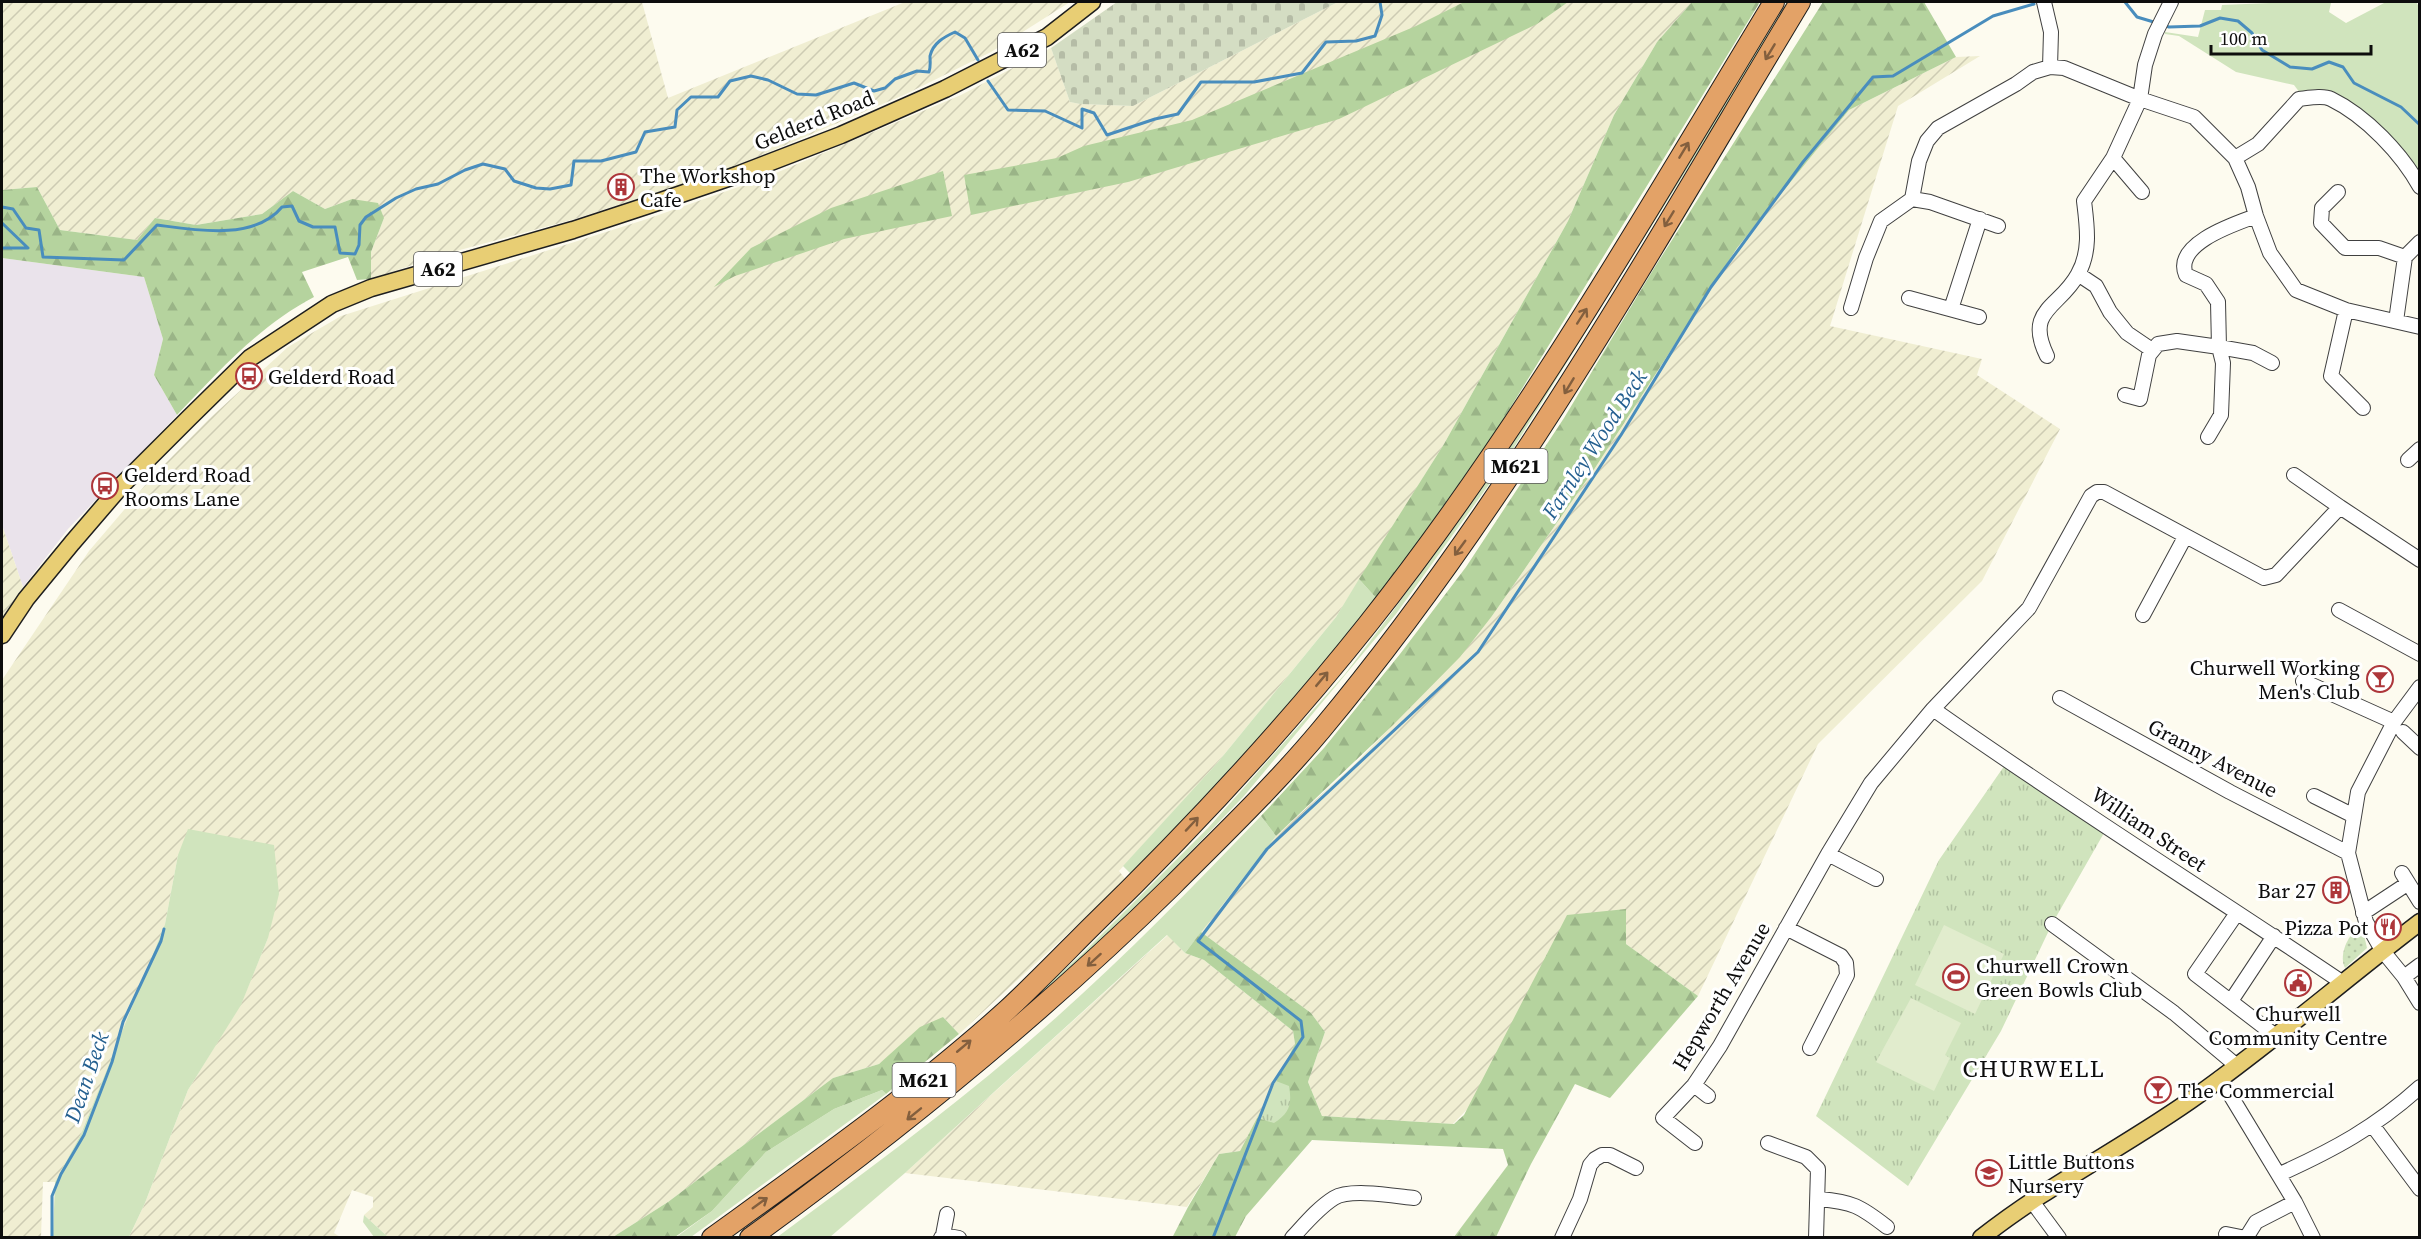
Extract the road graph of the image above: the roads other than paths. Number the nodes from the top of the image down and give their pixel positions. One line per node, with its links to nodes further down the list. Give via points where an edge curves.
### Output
1 (1092, 2): 42 (main road, Gelderd Road / A62, via 1047,37 945,89 841,135 573,230 372,288 332,304 250,358 189,418 72,543 26,598)
2 (1774, 2): 89 (highway, M621, one-way to 2, via 851,1137 1007,1010 1152,867 1292,715 1369,623 1507,432 1587,309)
3 (1800, 2): 90 (highway, M621, one-way to 90, via 1558,404 1462,545 1322,729 1252,808 1137,921 1001,1043 854,1163)
4 (2044, 2): 6 (street, via 2051,32)
5 (2171, 2): 7 (street, via 2145,65)
6 (2050, 67): 7 (street, via 2082,73); 13 (street, via 2033,72 1938,128 1927,141 1919,161)
7 (2140, 99): 8 (street); 9 (street, via 2194,117)
8 (2113, 158): 11 (street); 19 (street, via 2084,201 2088,239)
9 (2235, 158): 10 (street, via 2258,144 2299,99 2329,98 2375,129); 14 (street)
10 (2420, 187)
11 (2142, 192)
12 (2338, 192): 18 (street, via 2322,208 2321,223 2345,248 2379,248)
13 (1912, 199): 15 (street); 21 (street, via 1881,221 1868,249)
14 (2256, 216): 23 (street, via 2270,252 2296,290); 27 (street, via 2207,237 2185,260 2186,275 2206,285 2218,302)
15 (1980, 219): 16 (street); 22 (street)
16 (1998, 226)
17 (2420, 242): 18 (street)
18 (2405, 257): 25 (street)
19 (2078, 274): 28 (street, via 2096,286 2127,333); 29 (street, via 2041,317 2039,340)
20 (1909, 297): 22 (street)
21 (1851, 308)
22 (1951, 309): 24 (street)
23 (2346, 310): 25 (street); 32 (street, via 2331,376)
24 (1979, 317)
25 (2396, 321): 26 (street)
26 (2420, 327)
27 (2219, 347): 28 (street, via 2166,341); 30 (street, via 2253,353); 33 (street, via 2223,363 2221,414)
28 (2152, 350): 31 (street, via 2140,399)
29 (2047, 356)
30 (2272, 363)
31 (2125, 395)
32 (2363, 408)
33 (2208, 437)
34 (2420, 449): 35 (street)
35 (2408, 460)
36 (2294, 475): 37 (street)
37 (2340, 507): 38 (street, Hepworth Avenue, via 2276,575 2264,578); 39 (street)
38 (2186, 537): 41 (street); 47 (street, Hepworth Avenue, via 2104,492 2091,496 2030,608)
39 (2420, 561)
40 (2339, 610): 43 (street)
41 (2143, 615)
42 (2, 635)
43 (2420, 654)
44 (2303, 681): 48 (street)
45 (2419, 688): 48 (street)
46 (2060, 698): 52 (street, Granny Avenue)
47 (1933, 709): 53 (street, Hepworth Avenue, via 1871,783); 56 (street, William Street)
48 (2398, 727): 49 (street); 51 (street, via 2358,792)
49 (2420, 748)
50 (2314, 796): 51 (street)
51 (2354, 816): 52 (street)
52 (2348, 852): 57 (street)
53 (1828, 854): 54 (street); 60 (street, Hepworth Avenue)
54 (1876, 879)
55 (2420, 902): 57 (street, via 2404,878)
56 (2237, 913): 61 (street, William Street); 66 (street, via 2195,974)
57 (2362, 913): 62 (street)
58 (2420, 922): 62 (main road)
59 (2052, 924): 70 (street, via 2169,1008)
60 (1786, 928): 69 (street, via 1841,957 1848,969); 72 (street, Hepworth Avenue)
61 (2274, 936): 65 (street, William Street); 66 (street)
62 (2382, 950): 64 (street); 65 (main road)
63 (2420, 965): 64 (street)
64 (2404, 977): 67 (street)
65 (2343, 983): 68 (main road)
66 (2230, 1001): 68 (street)
67 (2420, 1003)
68 (2277, 1037): 70 (main road)
69 (1810, 1048)
70 (2237, 1066): 71 (main road)
71 (2220, 1078): 79 (street); 83 (main road, via 2136,1138)
72 (1694, 1085): 74 (street); 76 (street, Hepworth Avenue, via 1663,1118)
73 (2420, 1087): 75 (street)
74 (1708, 1096)
75 (2373, 1126): 79 (street, via 2335,1149); 80 (street)
76 (1695, 1143)
77 (1768, 1143): 82 (street, via 1813,1162 1818,1169)
78 (1636, 1168): 93 (street, via 1610,1155 1595,1158)
79 (2280, 1174): 84 (street)
80 (2420, 1189)
81 (1414, 1198): 92 (street, via 1336,1196)
82 (1819, 1199): 86 (street, via 1851,1203); 94 (street)
83 (2031, 1200): 95 (main road); 96 (street)
84 (2295, 1202): 87 (street, via 2256,1222 2246,1238); 97 (street)
85 (947, 1214): 88 (street)
86 (1887, 1227)
87 (2226, 1234)
88 (942, 1236): 91 (street)
89 (712, 1238)
90 (750, 1238)
91 (959, 1238)
92 (1292, 1238)
93 (1562, 1238)
94 (1816, 1238)
95 (1981, 1238)
96 (2059, 1238)
97 (2313, 1238)

